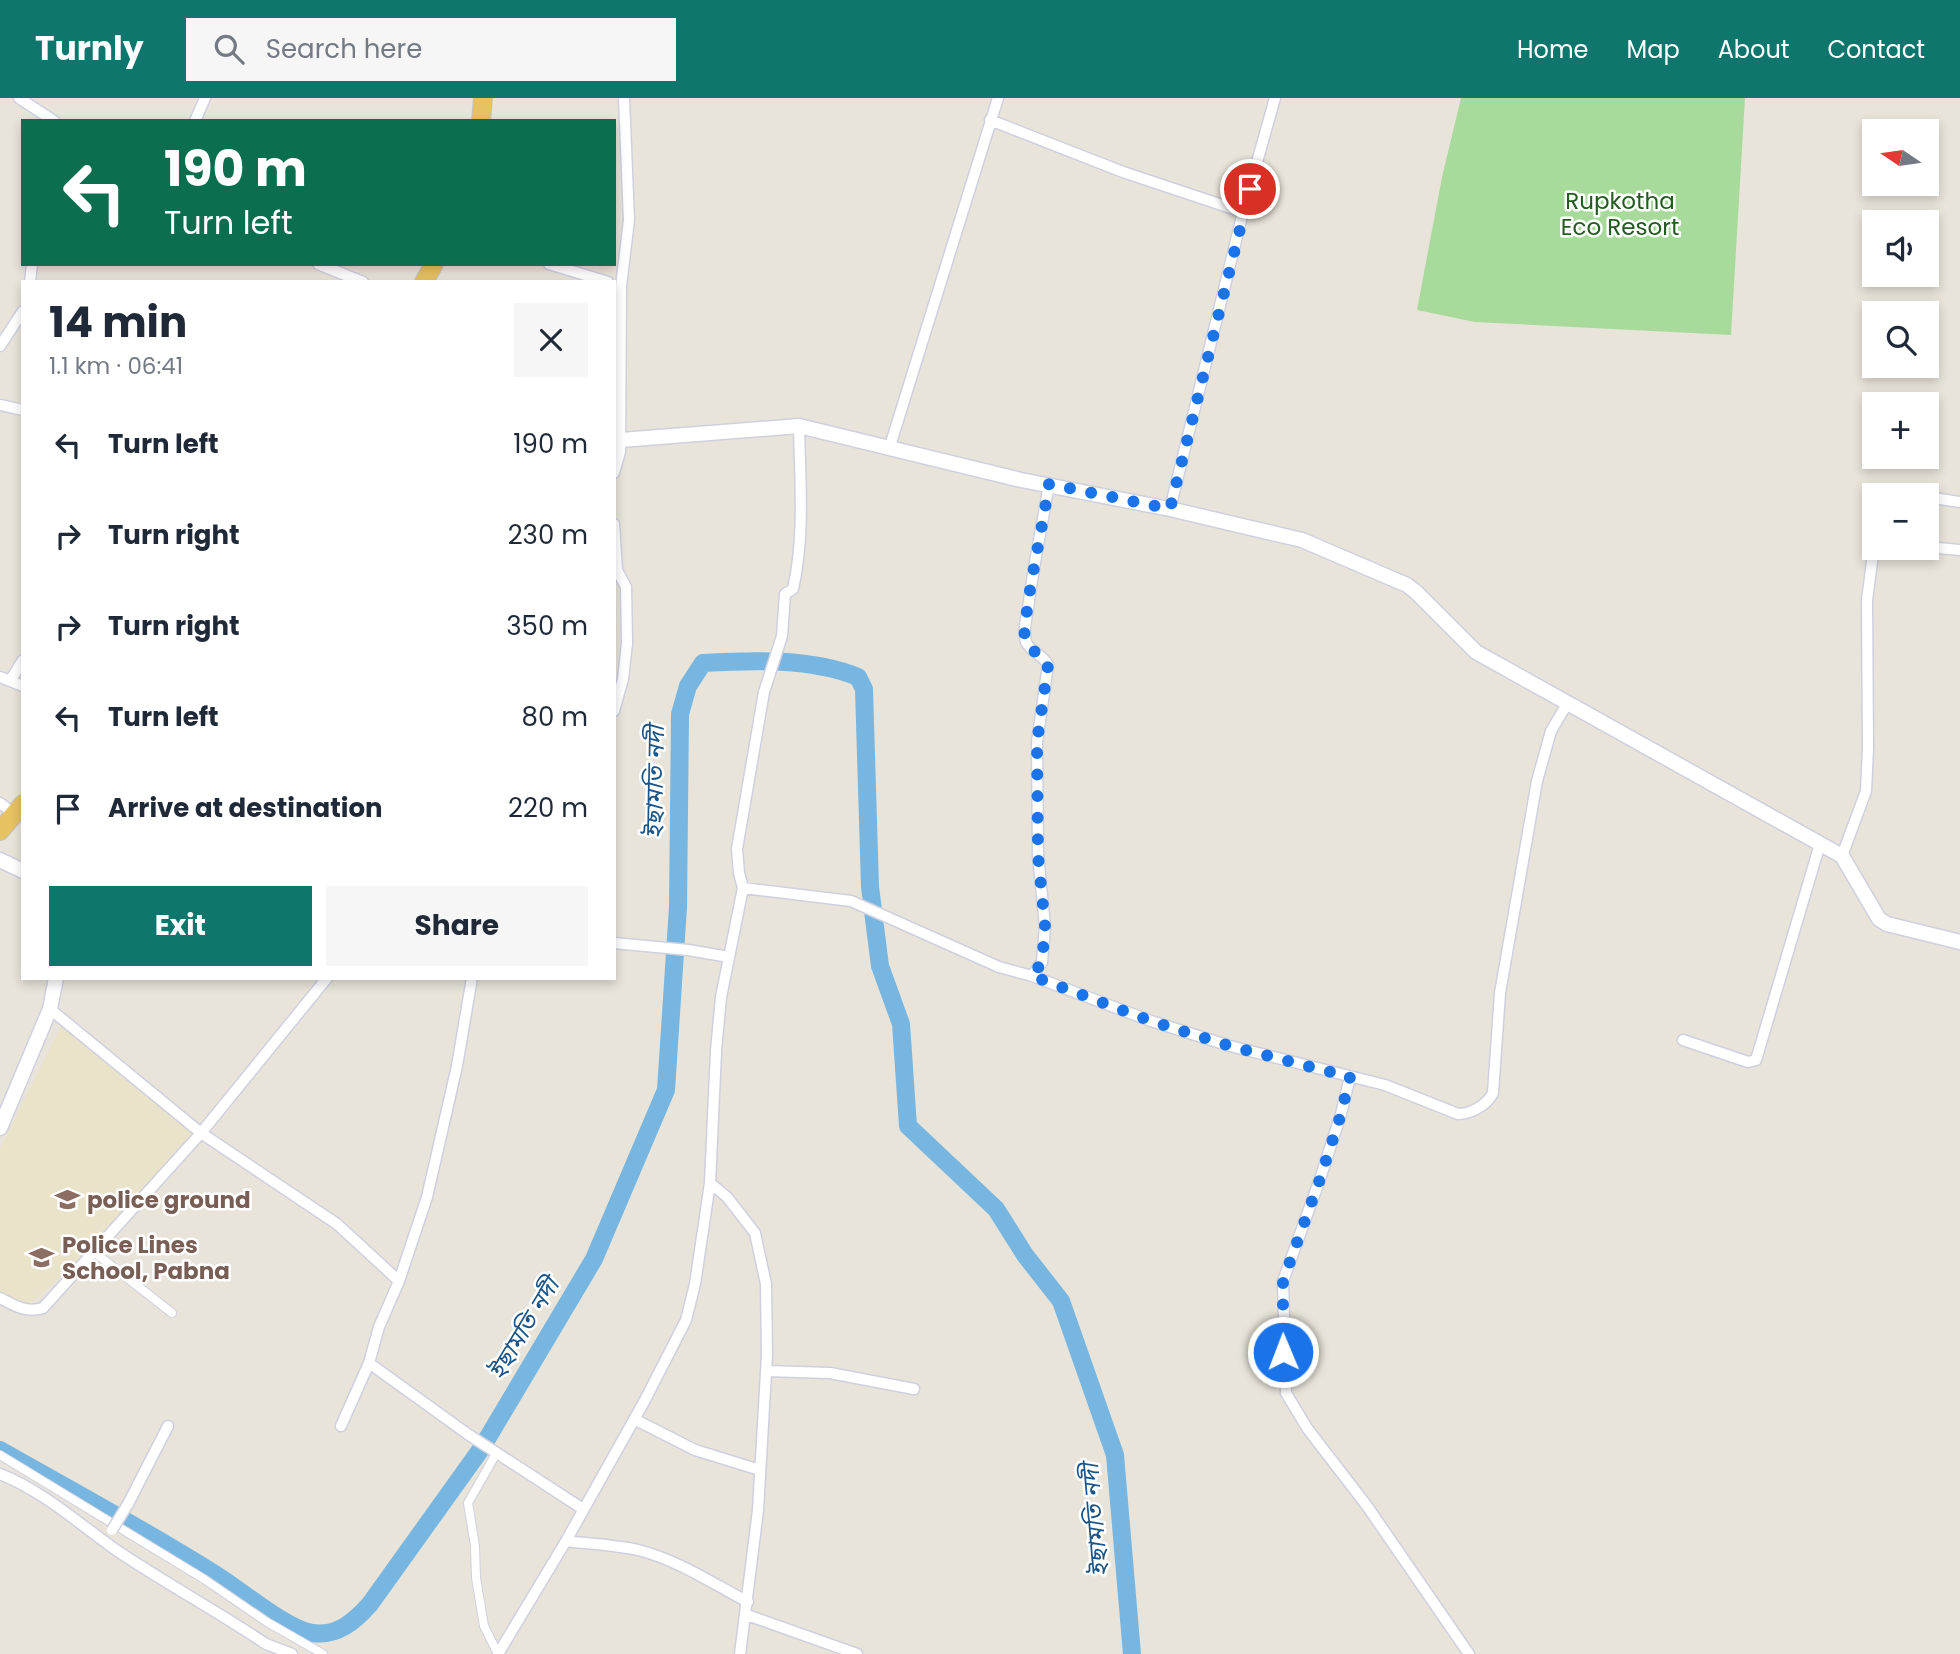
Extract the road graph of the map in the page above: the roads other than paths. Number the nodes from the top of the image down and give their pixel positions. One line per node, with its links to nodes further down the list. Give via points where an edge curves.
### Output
1 (19, 98): 7 (street)
2 (205, 98): 8 (street)
3 (483, 98): 9 (highway)
4 (624, 98): 16 (street, via 629,220)
5 (998, 98): 10 (street)
6 (1275, 98): 11 (street)
7 (51, 119)
8 (196, 119)
9 (481, 119)
10 (990, 120): 11 (street); 23 (street)
11 (1243, 212): 28 (street)
12 (323, 266): 14 (street)
13 (556, 266): 15 (street)
14 (358, 280)
15 (601, 280)
16 (618, 285): 22 (street)
17 (21, 314): 18 (street)
18 (0, 346)
19 (0, 405): 20 (street)
20 (21, 410)
21 (799, 426): 22 (street); 23 (street); 43 (street, via 799,564 793,589 785,593 782,636 764,692 737,849)
22 (621, 440): 24 (street)
23 (890, 446): 25 (street)
24 (616, 466)
25 (1049, 484): 28 (street); 47 (street, via 1025,630 1027,642 1048,665 1037,742 1038,855 1045,926 1042,962)
26 (1939, 499): 27 (street)
27 (1960, 502)
28 (1170, 509): 36 (street, via 1302,540 1406,585 1476,652)
29 (1939, 548): 30 (street)
30 (1960, 550)
31 (616, 555): 35 (street, via 617,570 626,587 627,643)
32 (1872, 560): 40 (street, via 1867,600 1866,791)
33 (21, 662): 34 (street)
34 (5, 679)
35 (616, 704)
36 (1567, 704): 39 (street); 53 (street, via 1551,731 1537,781 1500,993 1490,1099 1468,1114 1458,1114 1385,1084)
37 (12, 807): 38 (highway)
38 (0, 831)
39 (1820, 844): 40 (street); 52 (street, via 1756,1060 1748,1062)
40 (1842, 856): 44 (street, via 1879,919)
41 (0, 860): 42 (street)
42 (21, 869)
43 (743, 888): 46 (street); 47 (street, via 851,901 999,967)
44 (1960, 942)
45 (616, 943): 46 (street)
46 (729, 957): 56 (street, via 716,1051)
47 (1032, 976): 53 (street, via 1151,1021)
48 (56, 980): 51 (street)
49 (325, 980): 55 (street)
50 (472, 980): 58 (street, via 427,1197)
51 (50, 1009): 54 (street); 55 (street)
52 (1683, 1040)
53 (1350, 1077): 81 (street, via 1283,1281 1286,1393)
54 (0, 1128)
55 (201, 1133): 57 (street); 58 (street, via 337,1223)
56 (710, 1183): 62 (street, via 755,1233 766,1284); 64 (street, via 686,1320)
57 (94, 1252): 59 (street, via 43,1308 24,1310); 60 (street)
58 (399, 1281): 61 (street)
59 (0, 1298)
60 (172, 1313)
61 (369, 1363): 66 (street); 67 (street)
62 (766, 1371): 63 (street, via 830,1373); 69 (street)
63 (915, 1389)
64 (634, 1419): 69 (street, via 695,1450); 71 (street)
65 (168, 1426): 72 (street, bridge)
66 (341, 1426)
67 (497, 1451): 71 (street); 78 (street, via 468,1503 484,1626)
68 (0, 1455): 77 (street)
69 (760, 1470): 74 (street)
70 (0, 1474): 72 (street, via 24,1485)
71 (583, 1509): 73 (street)
72 (105, 1541): 76 (street, via 266,1644)
73 (566, 1541): 74 (street, via 638,1550 697,1573); 78 (street)
74 (748, 1602): 75 (street)
75 (747, 1615): 79 (street); 80 (street)
76 (292, 1654)
77 (323, 1654)
78 (498, 1654)
79 (740, 1654)
80 (857, 1654)
81 (1469, 1654)

